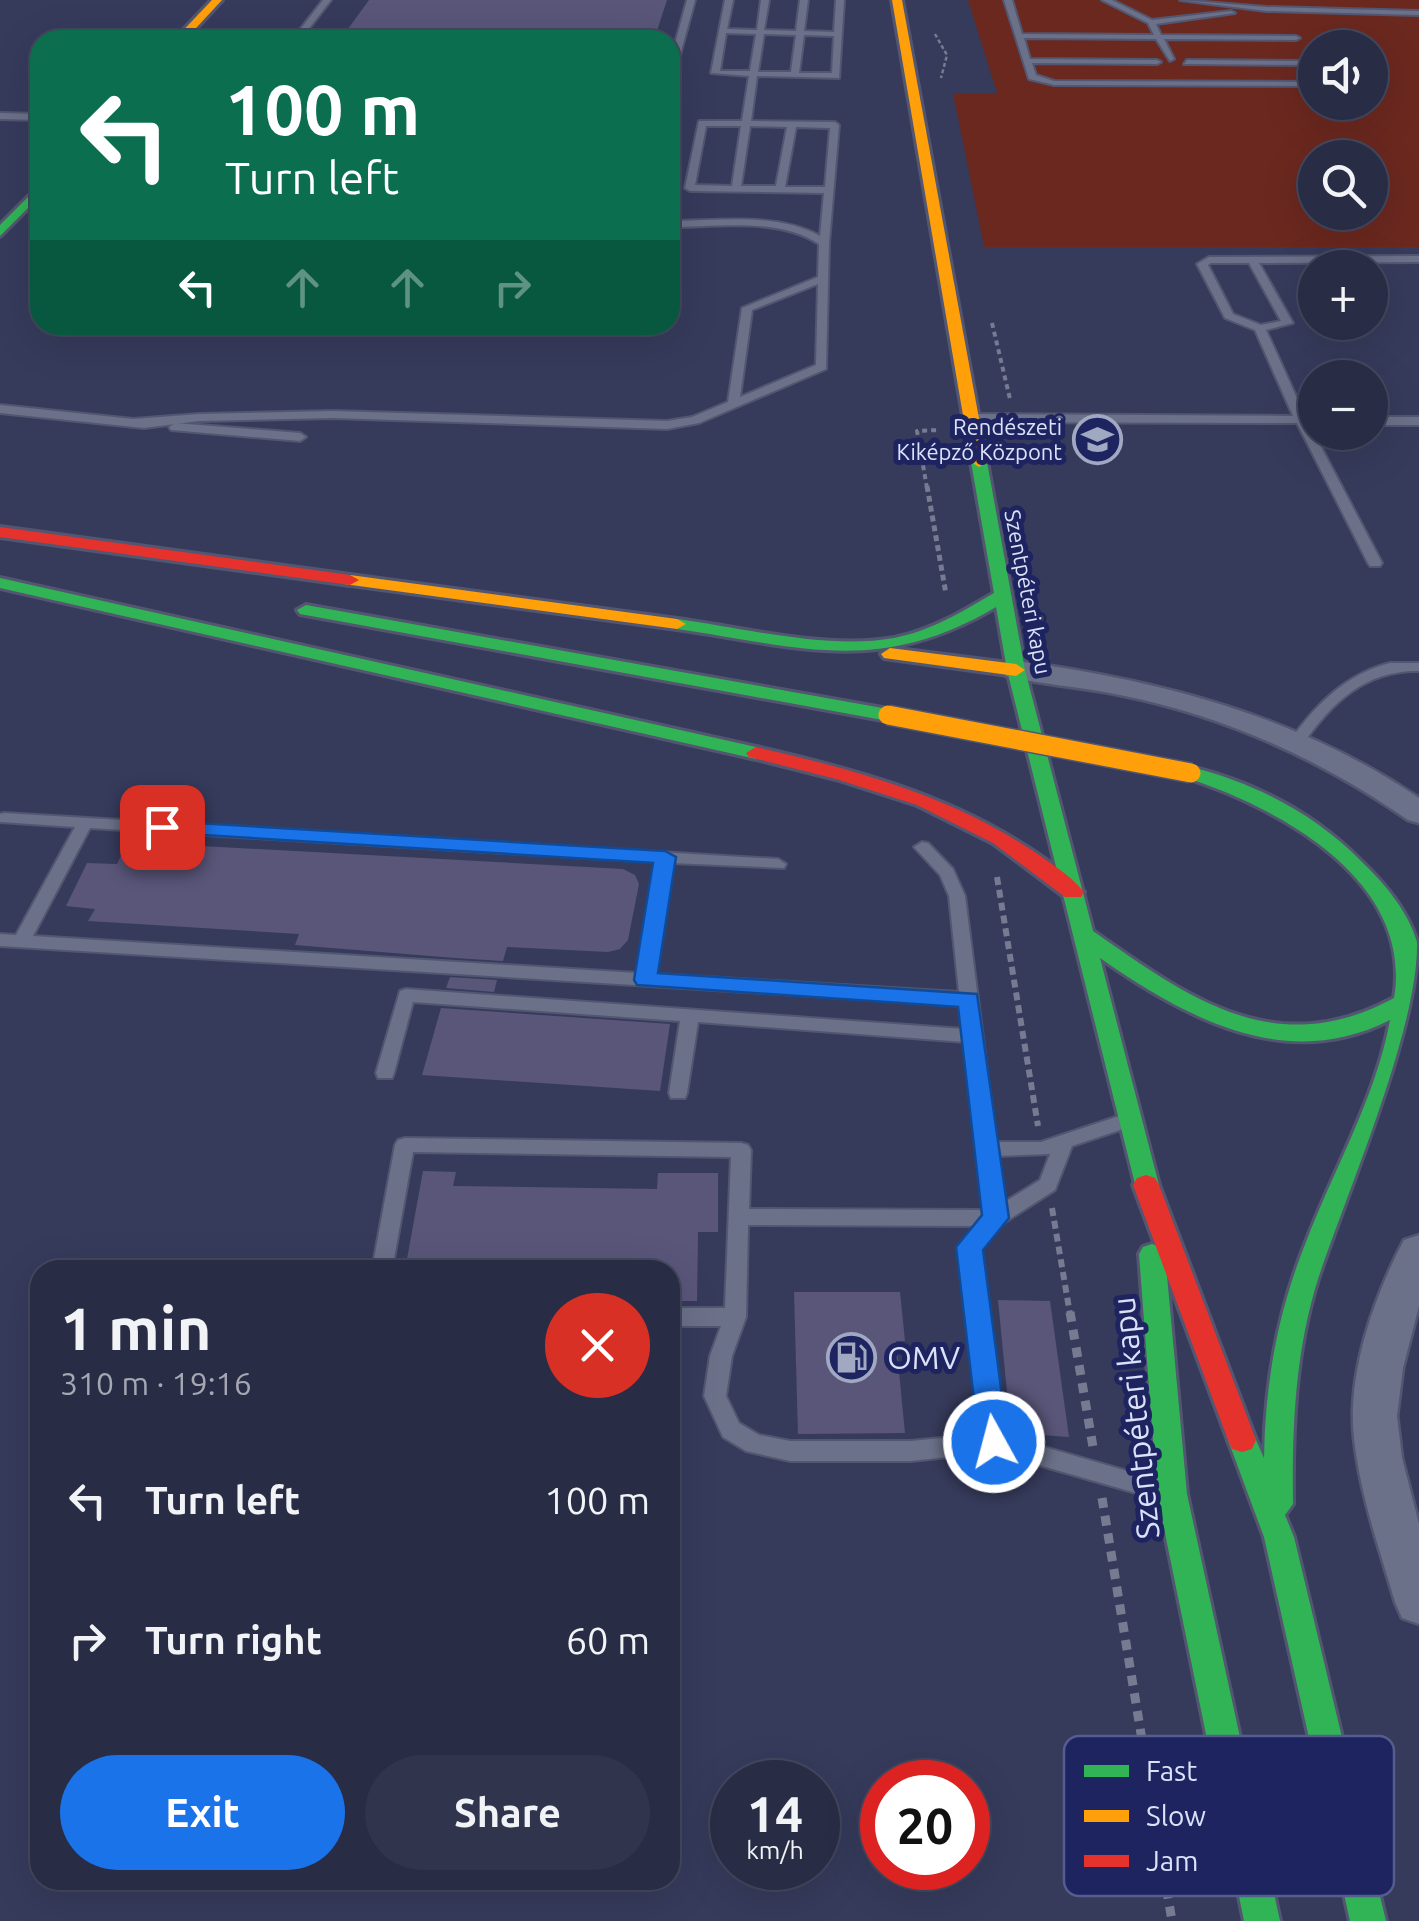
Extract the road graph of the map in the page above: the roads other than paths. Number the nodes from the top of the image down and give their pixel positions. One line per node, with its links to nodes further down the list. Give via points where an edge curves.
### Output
1 (217, 0): 18 (main road)
2 (328, 0): 19 (lane)
3 (691, 0): 27 (lane)
4 (729, 0): 20 (lane)
5 (766, 0): 21 (lane)
6 (804, 0): 22 (lane)
7 (840, 0): 23 (lane)
8 (897, 0): 53 (main road, Szentpéteri kapu)
9 (1008, 0): 24 (lane)
10 (1106, 0): 16 (lane)
11 (1184, 0): 13 (lane)
12 (1256, 0): 13 (lane)
13 (1266, 9): 14 (lane); 15 (lane); 16 (lane)
14 (1419, 13)
15 (1276, 18)
16 (1151, 22): 25 (lane)
17 (1286, 28): 26 (lane)
18 (189, 30)
19 (304, 30)
20 (723, 31): 21 (lane); 31 (lane, via 715,74)
21 (760, 32): 22 (lane); 31 (lane)
22 (800, 33): 23 (lane); 32 (lane)
23 (838, 34): 32 (lane, via 836,76)
24 (1020, 36): 25 (lane); 29 (lane)
25 (1158, 37): 26 (lane); 30 (lane)
26 (1296, 38)
27 (680, 40)
28 (1298, 59): 30 (lane)
29 (1028, 61): 30 (lane); 33 (lane, via 1032,78 1054,83)
30 (1173, 63): 33 (lane)
31 (754, 74): 32 (lane); 37 (lane)
32 (795, 75)
33 (1183, 84): 34 (lane)
34 (1298, 84)
35 (0, 116): 36 (lane)
36 (30, 117)
37 (746, 124): 38 (lane); 39 (lane); 39 (lane, via 702,123 690,188)
38 (792, 124): 40 (lane); 41 (lane, via 835,125)
39 (736, 188): 40 (lane)
40 (780, 189): 41 (lane)
41 (828, 190): 45 (lane)
42 (30, 200): 44 (main road)
43 (680, 224): 45 (lane, via 787,228)
44 (0, 232)
45 (824, 243): 48 (lane)
46 (1419, 259): 47 (lane)
47 (1252, 260): 49 (lane, via 1288,323); 49 (lane, via 1202,264 1229,316)
48 (824, 278): 51 (lane, via 747,308); 51 (lane, via 822,367)
49 (1260, 328): 50 (lane)
50 (1298, 401)
51 (733, 405): 57 (lane, via 667,425 303,413)
52 (0, 410): 57 (lane)
53 (970, 418): 54 (lane); 63 (main road, Szentpéteri kapu)
54 (1298, 420)
55 (1388, 421): 56 (lane)
56 (1419, 421)
57 (132, 423): 58 (lane)
58 (300, 437)
59 (1322, 450): 61 (lane)
60 (0, 532): 65 (main road)
61 (1375, 563)
62 (0, 583): 75 (main road, via 861,776 970,819 1038,858)
63 (1003, 595): 65 (main road, via 940,635 900,647); 67 (main road, Szentpéteri kapu)
64 (281, 606): 81 (main road, bridge, via 1191,773 1260,797 1350,859 1396,920 1407,949)
65 (851, 648): 67 (main road)
66 (1419, 667): 68 (lane, via 1387,668 1352,687 1317,711)
67 (1016, 670): 68 (street, via 1120,684); 75 (main road, Szentpéteri kapu)
68 (1298, 740): 69 (street)
69 (1419, 813)
70 (4, 818): 71 (lane)
71 (84, 823): 73 (lane); 78 (lane)
72 (922, 846): 80 (lane, via 948,873 957,896)
73 (665, 857): 74 (lane); 79 (lane)
74 (778, 864)
75 (1073, 892): 76 (main road, Szentpéteri kapu)
76 (1083, 935): 81 (main road, via 1184,1002 1254,1033 1304,1038 1353,1030); 86 (main road, Szentpéteri kapu)
77 (0, 940): 78 (lane)
78 (22, 942): 79 (lane)
79 (646, 980): 80 (lane)
80 (969, 999): 83 (lane)
81 (1408, 1000): 98 (main road, via 1397,1064 1331,1206 1297,1302 1276,1443)
82 (690, 1015): 83 (lane); 84 (lane, via 406,995); 85 (lane)
83 (972, 1036): 88 (lane)
84 (384, 1074)
85 (678, 1094)
86 (1128, 1120): 87 (lane); 89 (main road, Szentpéteri kapu)
87 (1064, 1142): 88 (lane, via 1042,1149); 91 (lane, via 1048,1184)
88 (985, 1149): 91 (lane)
89 (1146, 1186): 97 (main road, Szentpéteri kapu); 98 (main road, Szentpéteri kapu)
90 (738, 1217): 91 (lane); 93 (lane, via 741,1150 405,1145); 95 (lane)
91 (996, 1218): 96 (lane, via 970,1247)
92 (1419, 1251): 99 (street, via 1377,1380 1376,1435)
93 (384, 1260)
94 (680, 1317): 95 (lane)
95 (735, 1318): 96 (lane, via 715,1396 731,1430 754,1444 790,1451 910,1451)
96 (994, 1442): 97 (lane)
97 (1172, 1494): 100 (main road, Szentpéteri kapu)
98 (1279, 1537): 101 (main road)
99 (1419, 1602)
100 (1222, 1736)
101 (1325, 1736)
102 (1257, 1896): 104 (main road, Szentpéteri kapu)
103 (1362, 1896): 105 (main road)
104 (1262, 1921)
105 (1368, 1921)

